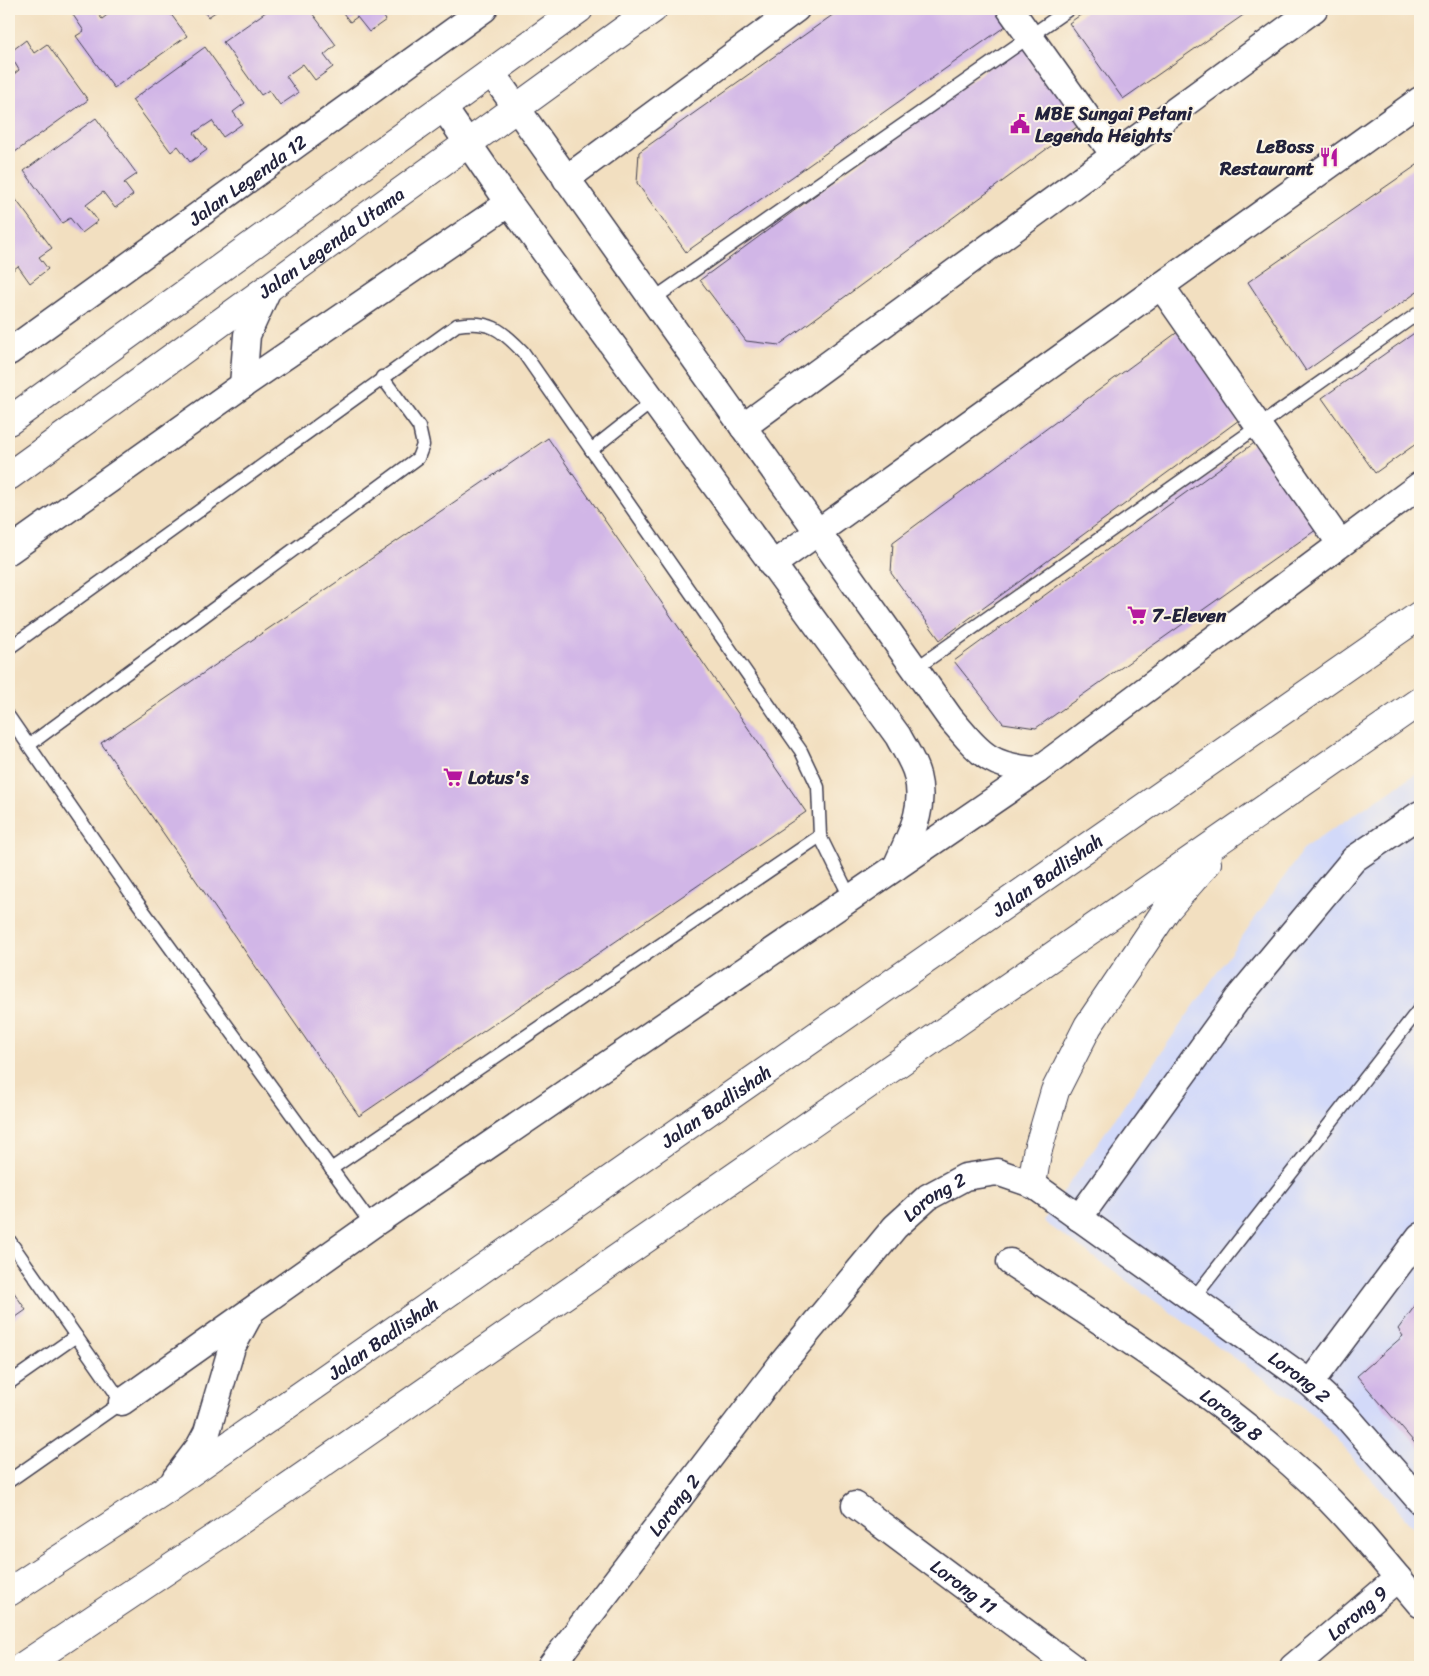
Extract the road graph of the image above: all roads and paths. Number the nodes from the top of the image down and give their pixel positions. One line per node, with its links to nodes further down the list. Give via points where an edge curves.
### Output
1 (484, 9): 21 (street, Jalan Legenda 12)
2 (579, 9): 9 (main road)
3 (654, 9): 12 (main road, Jalan Legenda Utama)
4 (796, 9): 15 (street)
5 (1010, 9): 8 (street)
6 (1069, 9): 8 (lane)
7 (1314, 9): 14 (street)
8 (1029, 37): 14 (street); 19 (lane)
9 (491, 72): 11 (main road); 12 (street)
10 (1420, 100): 17 (street)
11 (443, 107): 13 (street); 25 (main road)
12 (516, 108): 13 (main road, Jalan Legenda Utama); 15 (street)
13 (468, 142): 16 (street); 18 (main road, Jalan Legenda Utama)
14 (1114, 155): 27 (street)
15 (566, 179): 19 (street)
16 (509, 203): 23 (street); 24 (street)
17 (1161, 286): 26 (street); 31 (street)
18 (269, 287): 23 (street, via 247,334); 29 (main road, Jalan Legenda Utama)
19 (652, 300): 27 (street)
20 (1420, 312): 26 (lane)
21 (9, 352)
22 (382, 377): 28 (lane, via 457,325 474,322 492,325 523,352); 36 (lane); 40 (lane, via 419,427 423,445 418,458)
23 (243, 385): 33 (street)
24 (652, 401): 28 (lane); 34 (street)
25 (9, 421)
26 (1260, 425): 32 (street); 37 (lane)
27 (743, 427): 31 (street)
28 (591, 450): 44 (lane, via 801,751 818,787)
29 (9, 476)
30 (1420, 485): 32 (street)
31 (818, 532): 34 (street); 37 (street)
32 (1340, 543): 41 (street)
33 (9, 551)
34 (772, 565): 45 (street, via 898,736 917,773 921,802)
35 (1420, 615): 62 (main road, Jalan Badlishah)
36 (9, 648)
37 (915, 669): 41 (street, via 978,751 992,761 1012,768)
38 (1420, 701): 43 (main road)
39 (9, 717): 40 (lane)
40 (28, 745): 48 (lane)
41 (1038, 770): 45 (street)
42 (1420, 814): 50 (street, via 1354,859 1239,996)
43 (1234, 832): 49 (main road, via 1166,908 1088,1026 1055,1091 1037,1153); 68 (main road, via 219,1535)
44 (820, 836): 46 (lane); 48 (lane)
45 (896, 867): 46 (street)
46 (850, 897): 51 (street)
47 (1420, 1008): 55 (lane)
48 (331, 1169): 51 (lane)
49 (1032, 1184): 50 (street, Lorong 2); 69 (street, Lorong 2, via 997,1172 965,1177 928,1197 895,1228 783,1362)
50 (1080, 1218): 55 (street, Lorong 2)
51 (372, 1225): 56 (street)
52 (1420, 1236): 59 (street)
53 (9, 1240): 57 (lane)
54 (1010, 1262): 65 (street, Lorong 8, via 1110,1327 1268,1444 1311,1481)
55 (1192, 1299): 59 (street, Lorong 2)
56 (253, 1308): 60 (street); 62 (street, via 232,1347 208,1432)
57 (76, 1336): 58 (lane); 60 (lane)
58 (9, 1383)
59 (1310, 1383): 63 (street, Lorong 2, via 1346,1416)
60 (122, 1402): 61 (lane)
61 (9, 1481)
62 (168, 1488): 66 (main road, Jalan Badlishah)
63 (1420, 1501)
64 (855, 1505): 70 (street, Lorong 11)
65 (1398, 1578): 67 (street, Lorong 8); 71 (street, Lorong 9)
66 (9, 1592)
67 (1420, 1604)
68 (22, 1667)
69 (550, 1667)
70 (1072, 1667)
71 (1293, 1667)

